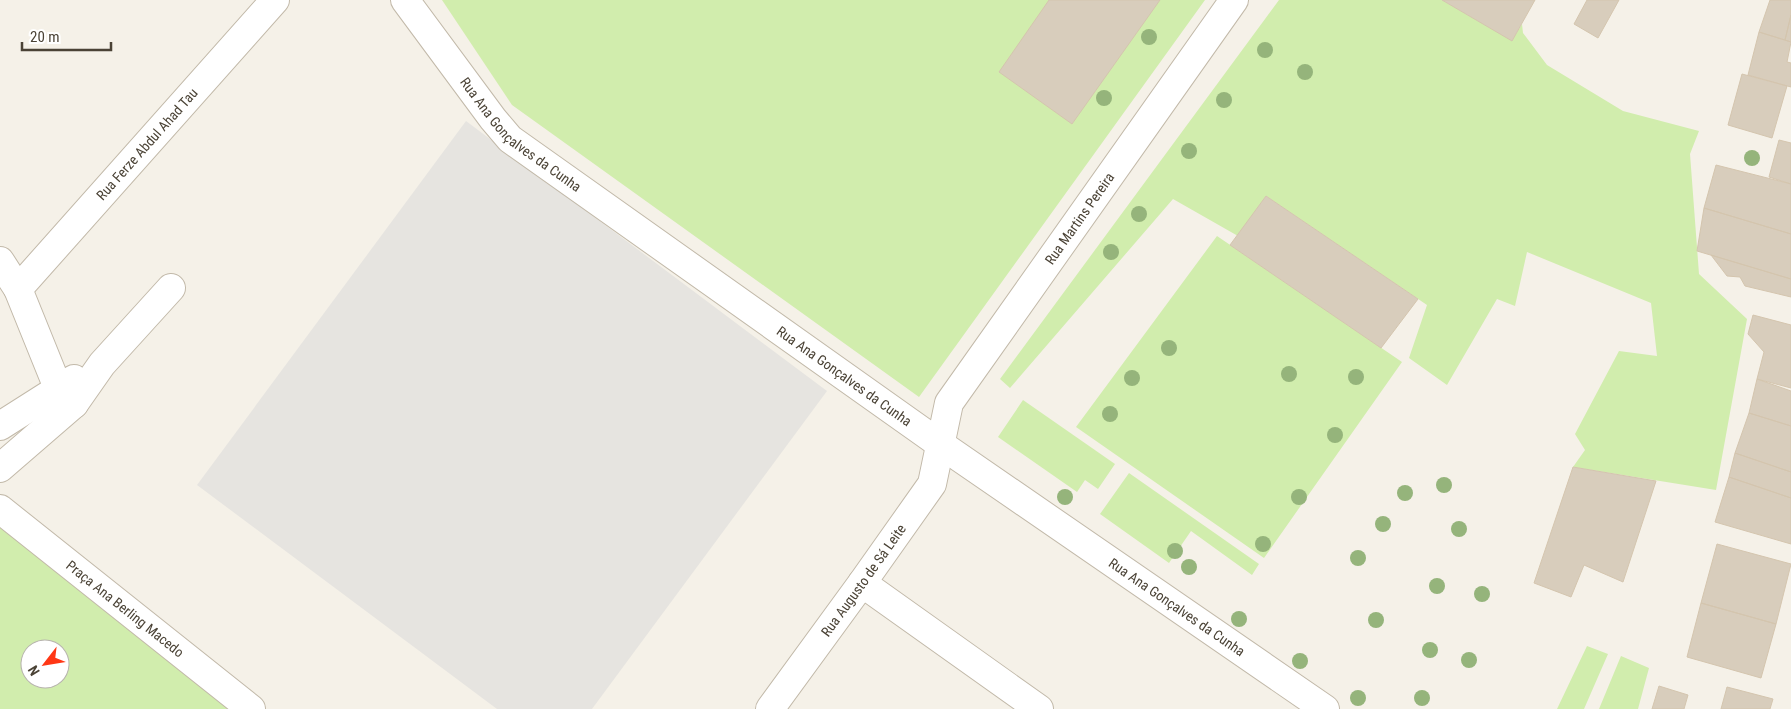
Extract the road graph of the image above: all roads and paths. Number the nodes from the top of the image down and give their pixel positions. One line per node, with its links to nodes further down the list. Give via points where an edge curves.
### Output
1 (275, 0): 6 (street, Rua Ferze Abdul Ahad Tau)
2 (406, 0): 9 (street, Rua Ana Gonçalves da Cunha, via 510,139)
3 (1234, 0): 9 (street, Rua Martins Pereira, via 949,403)
4 (0, 262): 6 (street)
5 (171, 288): 7 (street, via 102,364)
6 (18, 289): 7 (street)
7 (66, 396): 8 (street); 10 (street)
8 (0, 426)
9 (940, 444): 12 (street, Rua Augusto de Sá Leite, via 932,484); 16 (street, Rua Ana Gonçalves da Cunha)
10 (0, 468)
11 (0, 509): 13 (street, Praça Ana Berling Macedo)
12 (862, 583): 14 (street, Rua Augusto de Sá Leite); 15 (street)
13 (250, 709)
14 (770, 709)
15 (1038, 709)
16 (1324, 709)

